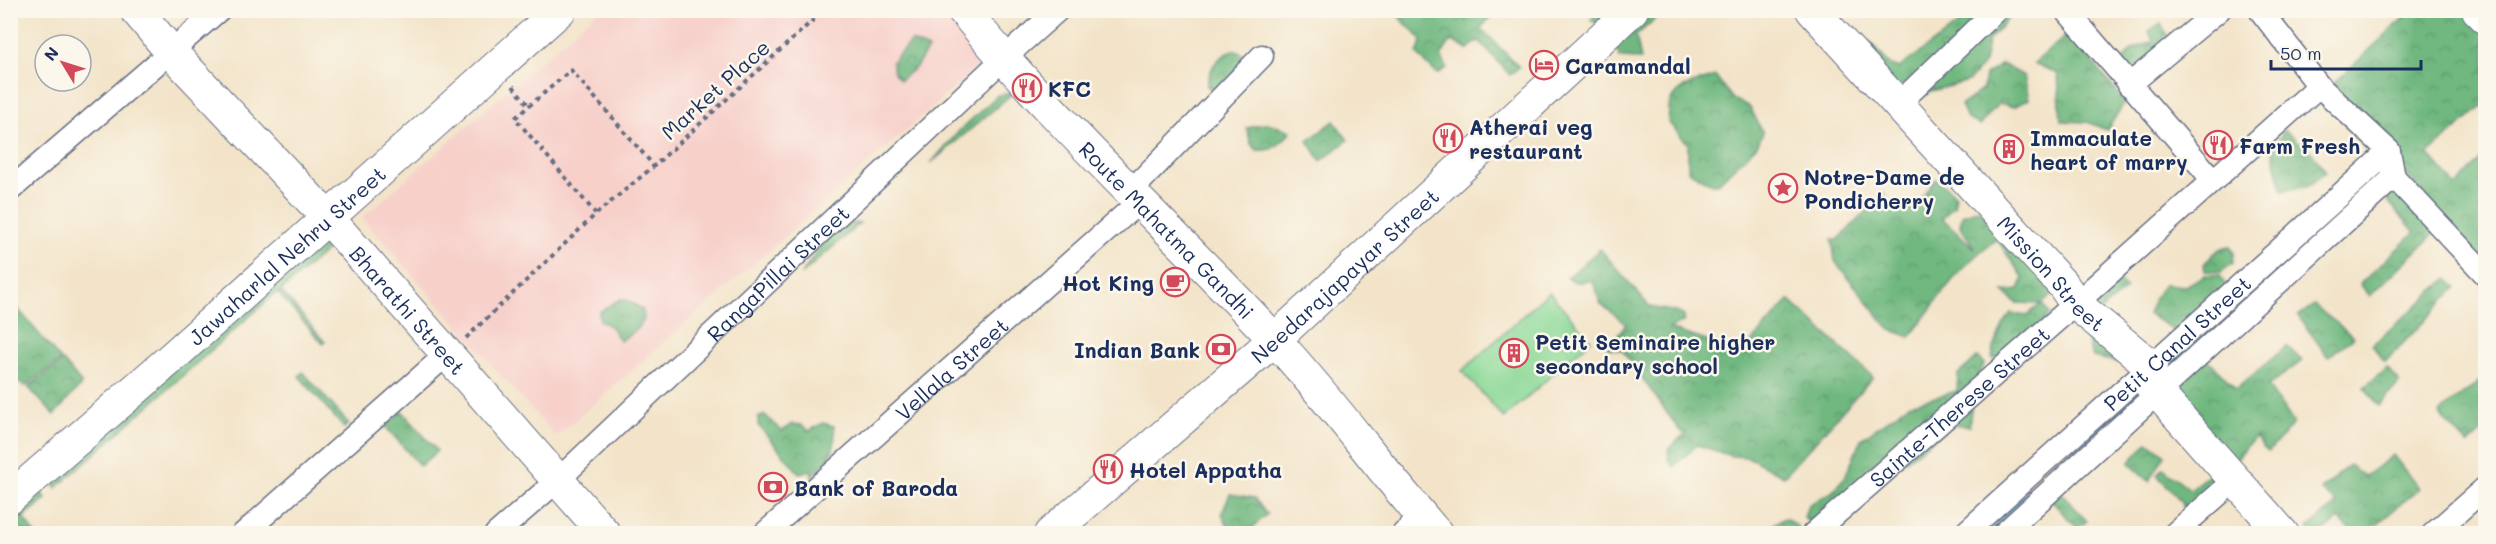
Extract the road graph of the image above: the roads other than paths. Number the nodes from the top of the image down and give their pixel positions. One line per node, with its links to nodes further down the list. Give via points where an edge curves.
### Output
1 (136, 10): 14 (street, Bharathi Street)
2 (219, 10): 14 (street)
3 (560, 10): 25 (street, Jawaharlal Nehru Street)
4 (963, 10): 16 (street, Route Mahatma Gandhi)
5 (1058, 10): 16 (street, RangaPillai Street)
6 (1632, 10): 28 (street, Needarajapayar Street)
7 (1812, 10): 19 (street, Mission Street)
8 (1996, 10): 19 (street)
9 (2066, 10): 17 (street)
10 (2219, 10): 17 (street)
11 (2260, 10): 18 (street)
12 (2478, 10): 13 (street)
13 (2486, 18)
14 (172, 53): 23 (street); 25 (street, Bharathi Street)
15 (1262, 56): 24 (street, Vellala Street)
16 (1003, 58): 24 (street, Route Mahatma Gandhi); 31 (street, RangaPillai Street)
17 (2129, 85): 22 (street)
18 (2319, 86): 20 (street); 22 (street, Sainte-Therese Street)
19 (1897, 105): 27 (street, Mission Street, via 2063,285)
20 (2389, 151): 21 (street); 30 (street, Petit Canal Street)
21 (2394, 177): 26 (street); 30 (street, Petit Canal Street)
22 (2213, 180): 27 (street, Sainte-Therese Street)
23 (10, 190)
24 (1134, 197): 28 (street, Route Mahatma Gandhi); 39 (street, Vellala Street)
25 (327, 218): 29 (street, Bharathi Street); 34 (street, Jawaharlal Nehru Street)
26 (2486, 275)
27 (2076, 304): 30 (street, Mission Street); 41 (street, Sainte-Therese Street)
28 (1274, 340): 35 (street, Route Mahatma Gandhi); 40 (street, Needarajapayar Street)
29 (446, 355): 31 (street, Bharathi Street); 36 (street)
30 (2154, 380): 32 (street, Mission Street); 42 (street, Petit Canal Street); 43 (street, Petit Canal Street)
31 (558, 480): 37 (street, RangaPillai Street); 38 (street, Bharathi Street)
32 (2235, 480): 44 (street); 45 (street, Mission Street)
33 (2486, 487): 46 (street)
34 (10, 498)
35 (1421, 528)
36 (243, 534)
37 (496, 534)
38 (604, 534)
39 (764, 534)
40 (1050, 534)
41 (1813, 534)
42 (1964, 534)
43 (2002, 534)
44 (2174, 534)
45 (2283, 534)
46 (2433, 534)

